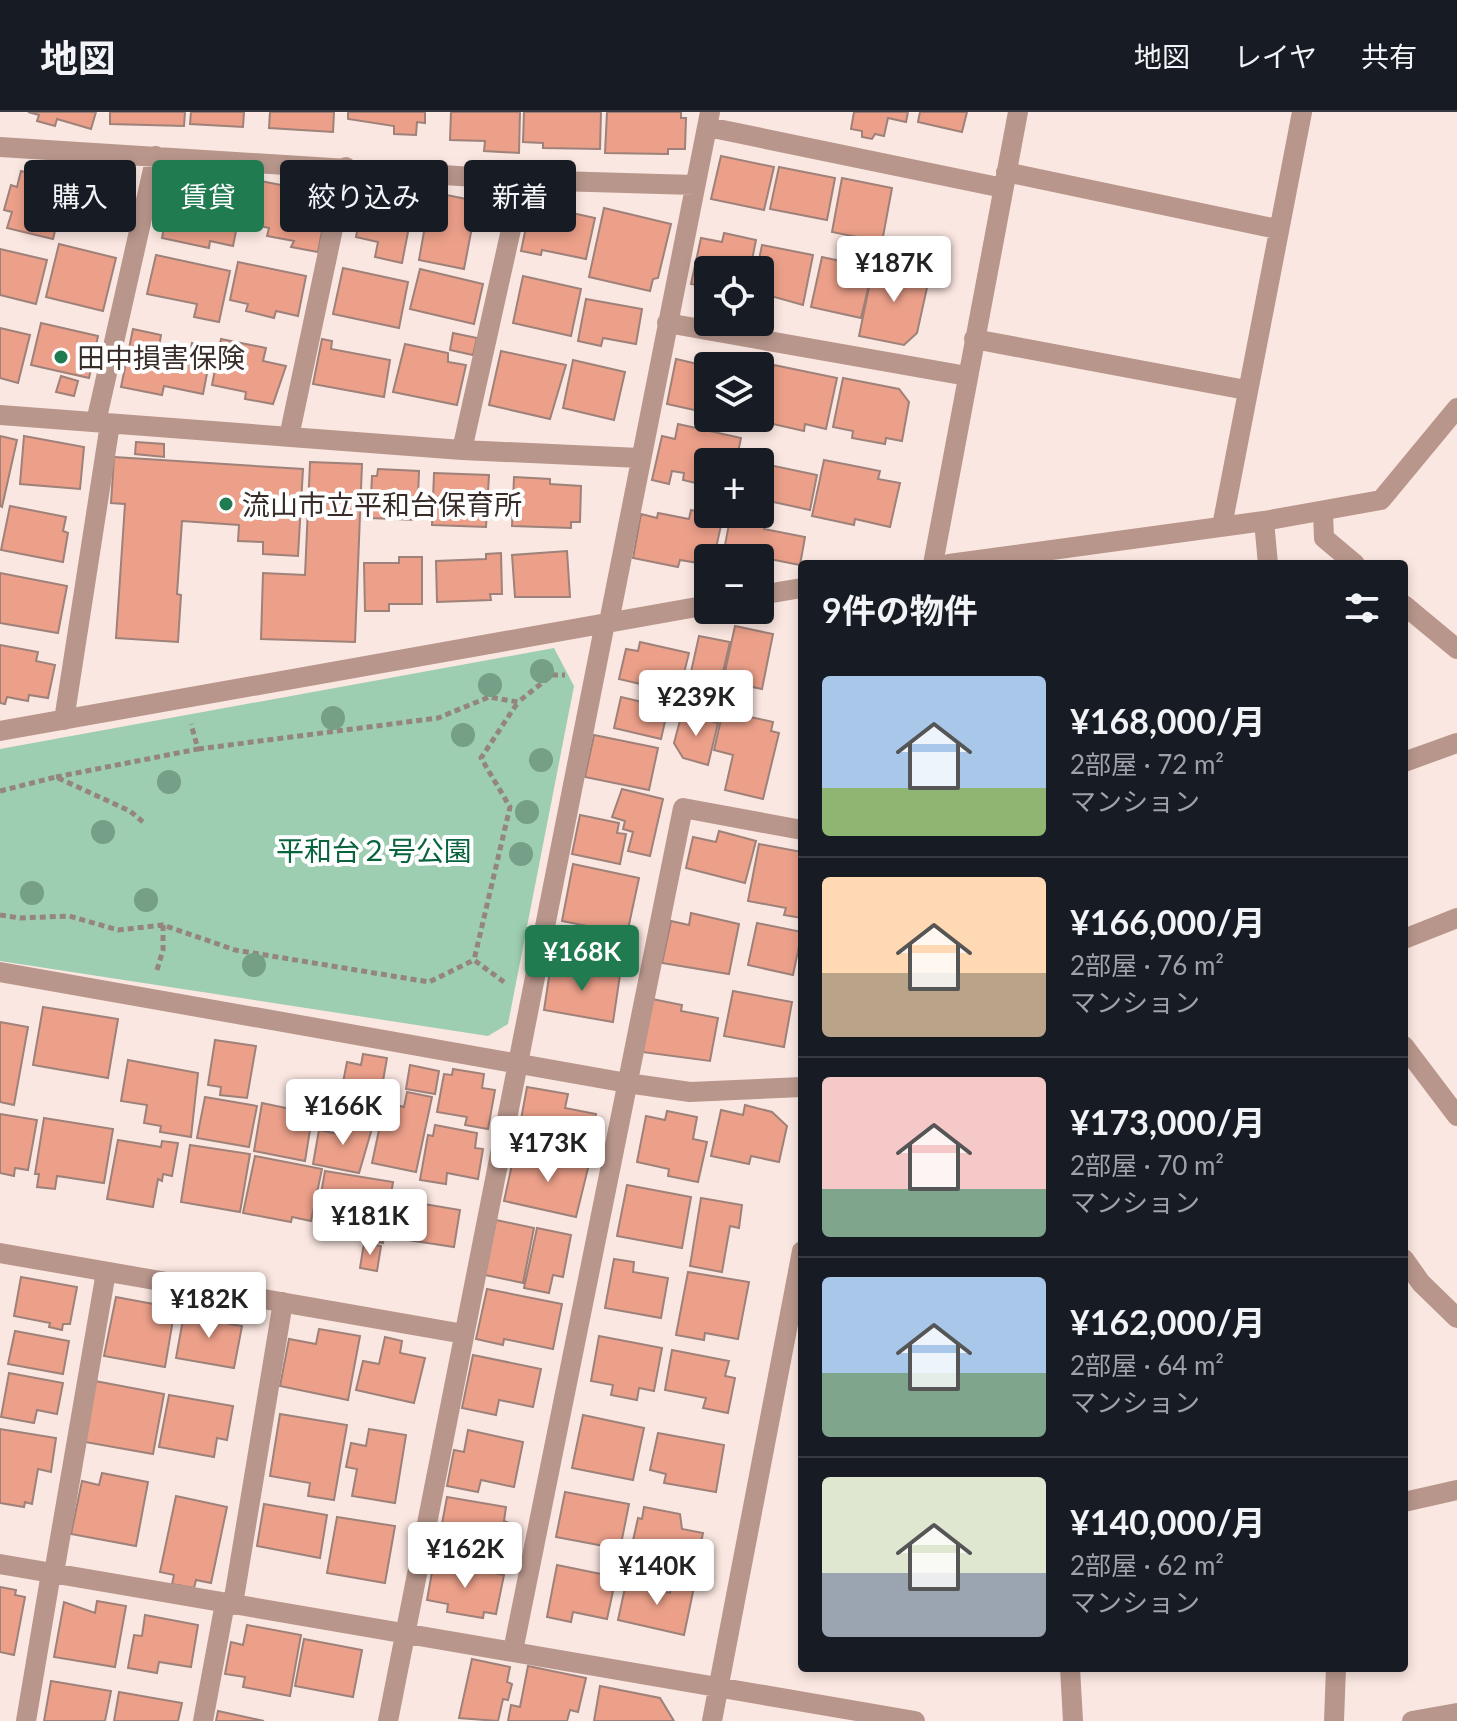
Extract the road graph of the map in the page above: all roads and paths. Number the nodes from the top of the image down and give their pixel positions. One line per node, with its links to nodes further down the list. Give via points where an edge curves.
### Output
1 (1018, 112): 7 (street)
2 (1302, 112): 10 (street)
3 (709, 119): 7 (street); 9 (street)
4 (0, 147): 5 (street)
5 (156, 156): 6 (street); 19 (street)
6 (280, 163)
7 (1005, 180): 10 (street); 14 (street)
8 (576, 182): 9 (street)
9 (694, 185): 13 (street)
10 (1277, 229): 16 (street)
11 (332, 232): 20 (street)
12 (510, 232): 21 (street)
13 (667, 323): 15 (street); 22 (street)
14 (974, 339): 15 (street); 16 (street)
15 (967, 376): 27 (street)
16 (1246, 390): 25 (street)
17 (1457, 408): 23 (street, via 1381,500)
18 (0, 415): 19 (street)
19 (103, 423): 20 (street); 40 (street)
20 (289, 437): 21 (street)
21 (462, 450): 22 (street)
22 (640, 458): 35 (street)
23 (1323, 513): 24 (street); 30 (street, via 1324,538)
24 (1264, 521): 25 (street); 29 (street)
25 (1222, 526): 26 (street)
26 (1080, 555): 28 (street)
27 (934, 560)
28 (1007, 560)
29 (1268, 560)
30 (1350, 560)
31 (798, 589): 32 (street)
32 (774, 593)
33 (694, 607): 35 (street)
34 (1408, 608): 36 (street)
35 (607, 623): 37 (street); 38 (street)
36 (1457, 649)
37 (595, 673): 39 (path, via 552,675); 56 (street)
38 (184, 698): 40 (street); 43 (path)
39 (518, 702): 43 (path, via 489,697 438,718); 53 (path, via 481,758 510,807)
40 (64, 720): 41 (street)
41 (0, 731)
42 (1457, 743): 44 (street)
43 (198, 749): 45 (path)
44 (1408, 761)
45 (56, 777): 46 (path); 47 (path)
46 (0, 791)
47 (143, 822)
48 (798, 829): 59 (street, via 683,808)
49 (0, 915): 51 (path, via 69,916 118,930)
50 (1457, 918): 52 (street)
51 (163, 925): 53 (path, via 235,950 429,982); 55 (path, via 163,950)
52 (1408, 937)
53 (474, 960): 56 (path)
54 (0, 972): 55 (street)
55 (149, 998): 58 (street)
56 (531, 1004): 58 (street)
57 (1408, 1051): 61 (street)
58 (520, 1063): 59 (street); 68 (street)
59 (627, 1083): 60 (street, via 690,1092); 75 (street)
60 (798, 1087)
61 (1457, 1116)
62 (0, 1253): 64 (street)
63 (1408, 1265): 67 (street)
64 (106, 1272): 66 (street); 72 (street)
65 (798, 1272): 78 (street)
66 (283, 1302): 68 (street); 73 (street)
67 (1457, 1318)
68 (464, 1334): 74 (street)
69 (1457, 1490): 70 (street)
70 (1408, 1501)
71 (0, 1564): 72 (street)
72 (53, 1573): 73 (street); 80 (street)
73 (229, 1603): 74 (street); 81 (street)
74 (405, 1633): 75 (street); 82 (street)
75 (513, 1651): 78 (street)
76 (1070, 1672): 85 (street)
77 (1336, 1672): 86 (street)
78 (719, 1685): 83 (street); 84 (street)
79 (1457, 1713): 87 (street)
80 (26, 1721)
81 (203, 1721)
82 (388, 1721)
83 (712, 1721)
84 (915, 1721)
85 (1073, 1721)
86 (1334, 1721)
87 (1412, 1721)

